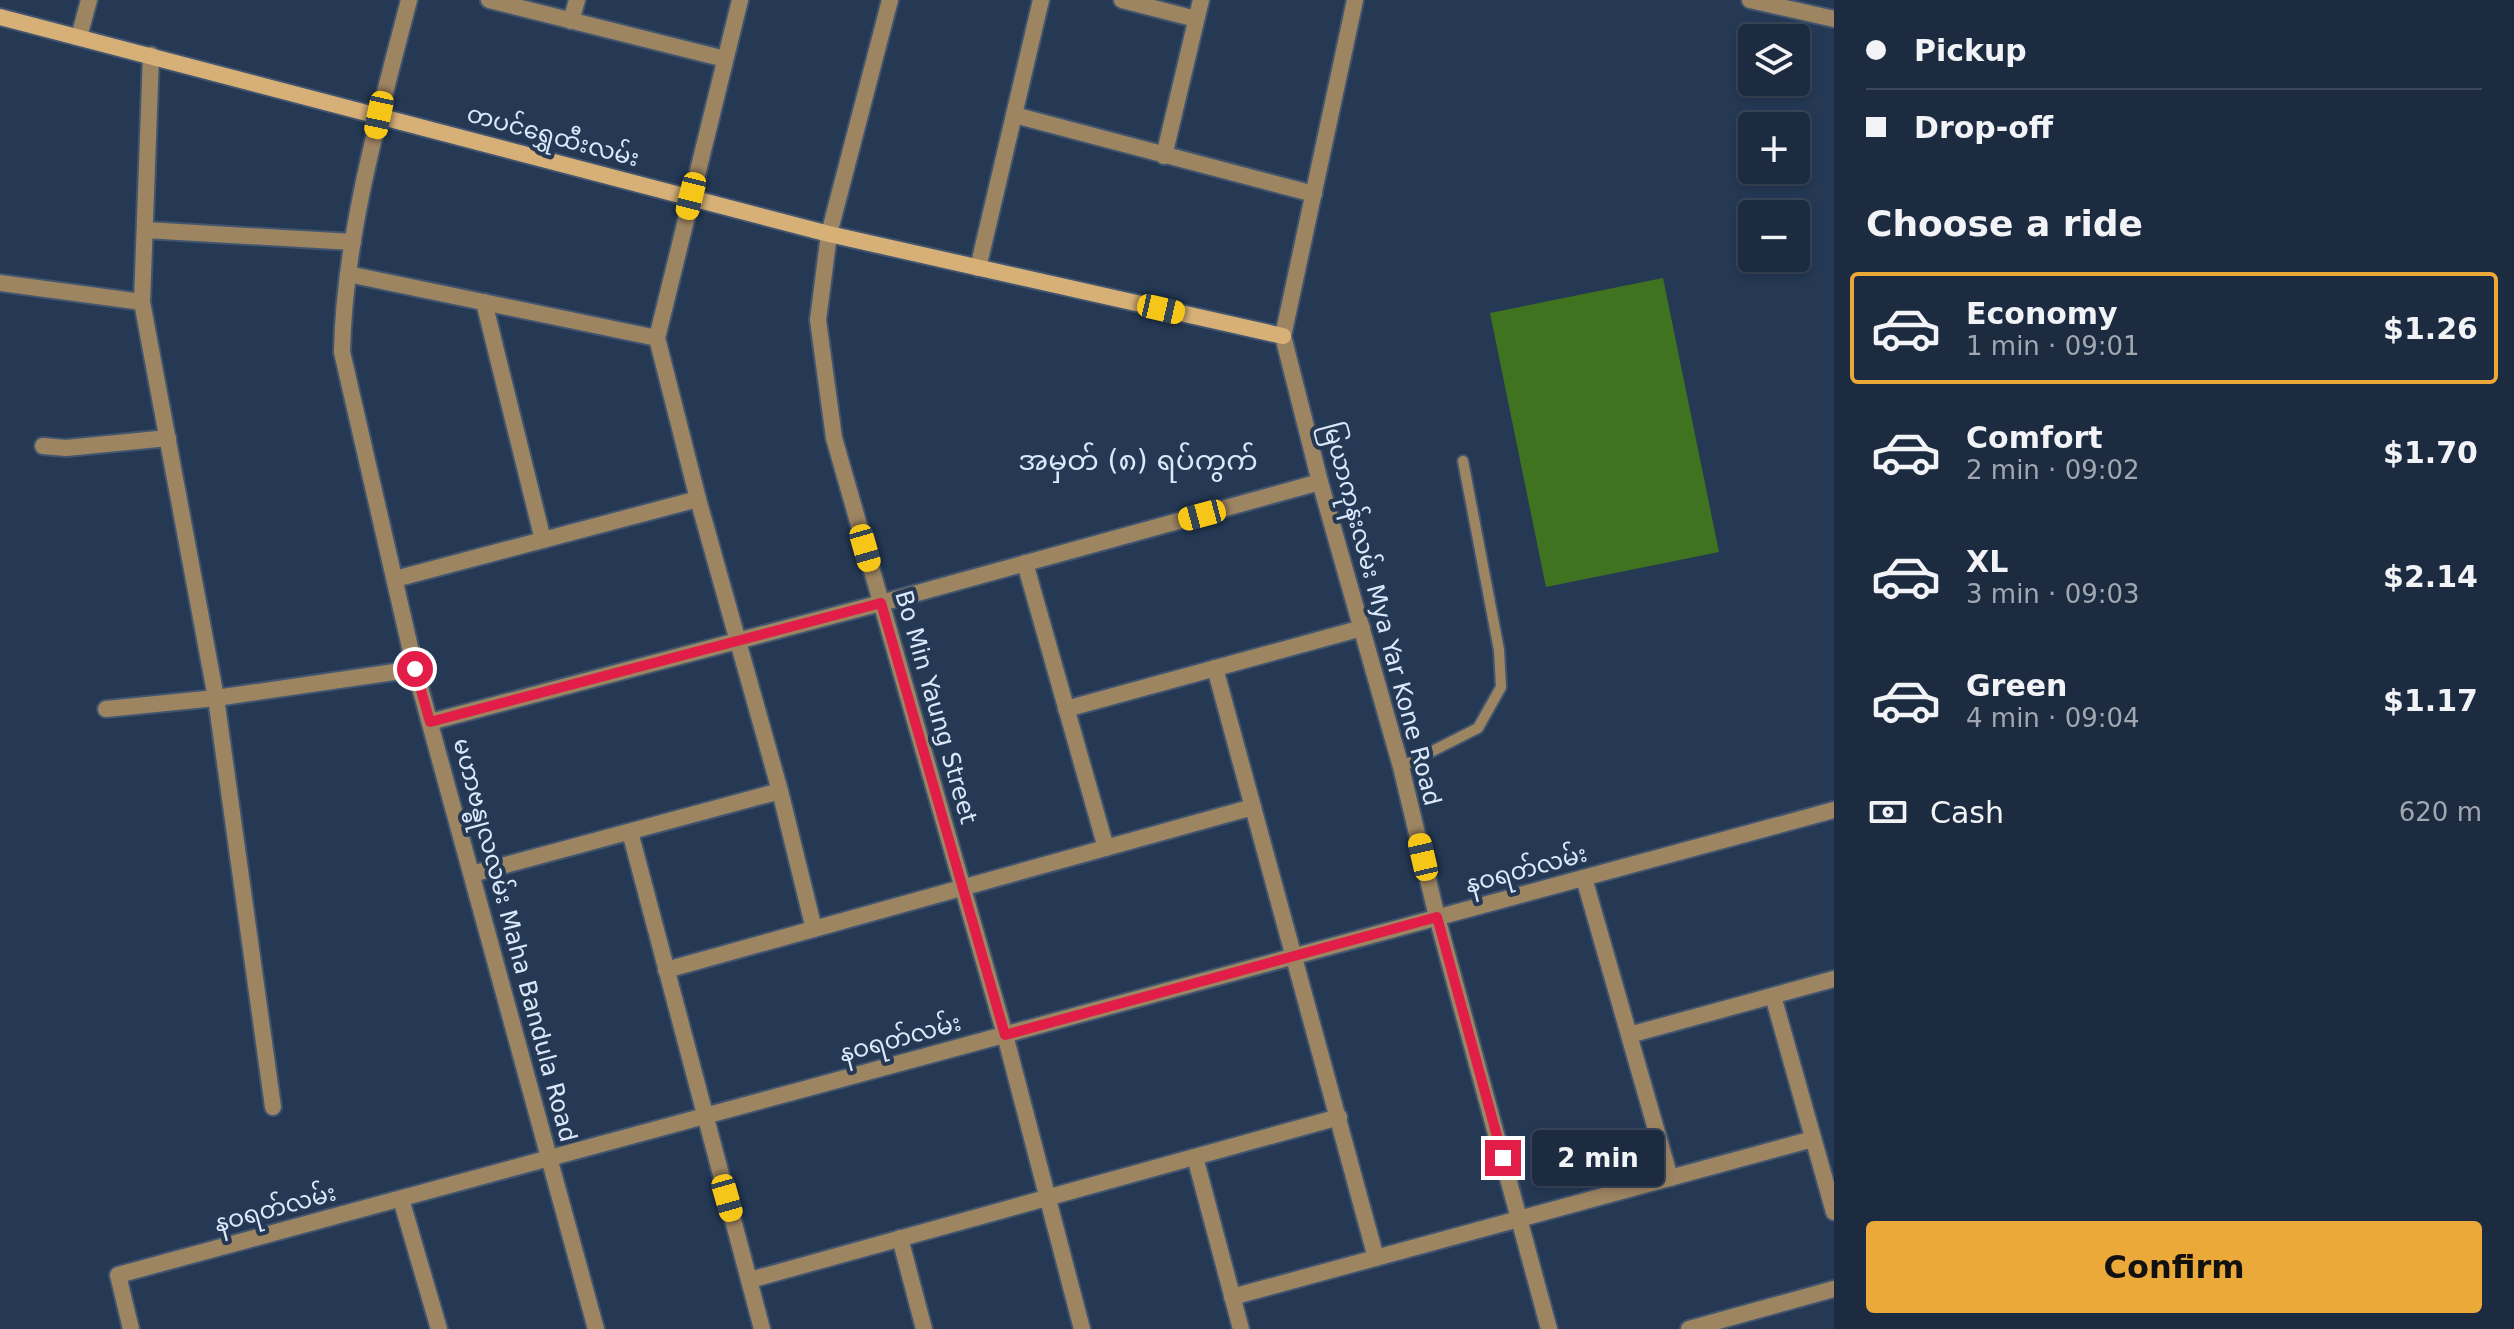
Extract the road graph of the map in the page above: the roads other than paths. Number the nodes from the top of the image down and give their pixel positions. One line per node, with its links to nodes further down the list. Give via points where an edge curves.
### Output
1 (89, 0): 16 (street)
2 (409, 0): 19 (street, မဟာဗန္ဓုလလမ်း Maha Bandula Road)
3 (489, 0): 15 (street)
4 (577, 0): 15 (street)
5 (740, 0): 18 (street)
6 (890, 0): 25 (street, Bo Min Yaung Street)
7 (1041, 0): 20 (street)
8 (1122, 0): 13 (street)
9 (1201, 0): 13 (street)
10 (1355, 0): 22 (street, မြယာကုန်းလမ်း Mya Yar Kone Road)
11 (1750, 0): 14 (street)
12 (0, 17): 16 (street, တပင်ရွှေထီးလမ်း)
13 (1196, 19): 21 (street)
14 (1834, 19)
15 (571, 21): 18 (street)
16 (79, 37): 17 (street, တပင်ရွှေထီးလမ်း)
17 (151, 55): 19 (street, တပင်ရွှေထီးလမ်း); 24 (street)
18 (725, 59): 23 (street)
19 (379, 115): 23 (street, တပင်ရွှေထီးလမ်း); 26 (street, မဟာဗန္ဓုလလမ်း Maha Bandula Road)
20 (1014, 115): 21 (street); 27 (street)
21 (1164, 156): 22 (street)
22 (1314, 194): 32 (street, မြယာကုန်းလမ်း Mya Yar Kone Road)
23 (691, 196): 25 (street, တပင်ရွှေထီးလမ်း); 33 (street)
24 (145, 230): 26 (street); 30 (street)
25 (829, 234): 27 (street, တပင်ရွှေထီးလမ်း); 42 (street, Bo Min Yaung Street, via 818,320 834,438)
26 (353, 242): 28 (street, မဟာဗန္ဓုလလမ်း Maha Bandula Road)
27 (978, 268): 32 (street, တပင်ရွှေထီးလမ်း)
28 (348, 274): 31 (street); 41 (street, မဟာဗန္ဓုလလမ်း Maha Bandula Road, via 342,352)
29 (0, 283): 30 (street)
30 (142, 302): 34 (street)
31 (484, 302): 33 (street); 39 (street)
32 (1283, 336): 37 (street, မြယာကုန်းလမ်း Mya Yar Kone Road)
33 (657, 338): 38 (street)
34 (168, 438): 35 (street); 47 (street)
35 (43, 446)
36 (1463, 461): 51 (lane, via 1499,650 1501,687 1478,728)
37 (1320, 482): 40 (street); 43 (street, မြယာကုန်းလမ်း Mya Yar Kone Road)
38 (698, 499): 39 (street); 44 (street)
39 (543, 540): 41 (street)
40 (1025, 563): 42 (street); 49 (street)
41 (395, 579): 46 (street, မဟာဗန္ဓုလလမ်း Maha Bandula Road)
42 (881, 603): 44 (street); 59 (street, Bo Min Yaung Street)
43 (1362, 628): 45 (street); 51 (street, မြယာကုန်းလမ်း Mya Yar Kone Road)
44 (738, 639): 50 (street); 52 (street)
45 (1215, 668): 49 (street); 53 (street)
46 (415, 669): 47 (street); 50 (street, မဟာဗန္ဓုလလမ်း Maha Bandula Road)
47 (216, 698): 48 (street); 68 (street)
48 (106, 709)
49 (1066, 709): 56 (street)
50 (430, 722): 57 (street, မဟာဗန္ဓုလလမ်း Maha Bandula Road)
51 (1401, 767): 60 (street, မြယာကုန်းလမ်း Mya Yar Kone Road)
52 (780, 791): 55 (street); 61 (street)
53 (1253, 807): 56 (street); 62 (street)
54 (1834, 810): 58 (street, နဝရတ်လမ်း)
55 (630, 832): 57 (street); 63 (street)
56 (1106, 848): 59 (street)
57 (472, 874): 73 (street, မဟာဗန္ဓုလလမ်း Maha Bandula Road)
58 (1584, 878): 60 (street, နဝရတ်လမ်း); 67 (street)
59 (963, 888): 61 (street); 66 (street, Bo Min Yaung Street)
60 (1437, 917): 62 (street, နဝရတ်လမ်း); 78 (street, မြယာကုန်းလမ်း Mya Yar Kone Road)
61 (814, 929): 63 (street)
62 (1294, 956): 66 (street, နဝရတ်လမ်း); 70 (street)
63 (666, 970): 69 (street)
64 (1834, 979): 65 (street)
65 (1773, 996): 67 (street); 71 (street)
66 (1005, 1035): 69 (street, နဝရတ်လမ်း); 75 (street, Bo Min Yaung Street)
67 (1629, 1035): 74 (street)
68 (273, 1107)
69 (705, 1116): 73 (street, နဝရတ်လမ်း); 81 (street)
70 (1339, 1117): 72 (street); 80 (street)
71 (1813, 1139): 74 (street); 77 (street)
72 (1195, 1157): 75 (street); 83 (street)
73 (550, 1158): 76 (street, နဝရတ်လမ်း); 86 (street, မဟာဗန္ဓုလလမ်း Maha Bandula Road)
74 (1670, 1178): 78 (street)
75 (1047, 1198): 79 (street); 89 (street, Bo Min Yaung Street)
76 (401, 1199): 84 (street, နဝရတ်လမ်း, via 118,1275); 85 (street)
77 (1834, 1212)
78 (1519, 1218): 80 (street); 91 (street, မြယာကုန်းလမ်း Mya Yar Kone Road)
79 (900, 1238): 81 (street); 88 (street)
80 (1376, 1258): 83 (street)
81 (750, 1280): 87 (street)
82 (1834, 1289): 92 (street)
83 (1232, 1297): 90 (street)
84 (131, 1329)
85 (439, 1329)
86 (596, 1329)
87 (762, 1329)
88 (924, 1329)
89 (1082, 1329)
90 (1241, 1329)
91 (1549, 1329)
92 (1689, 1329)

